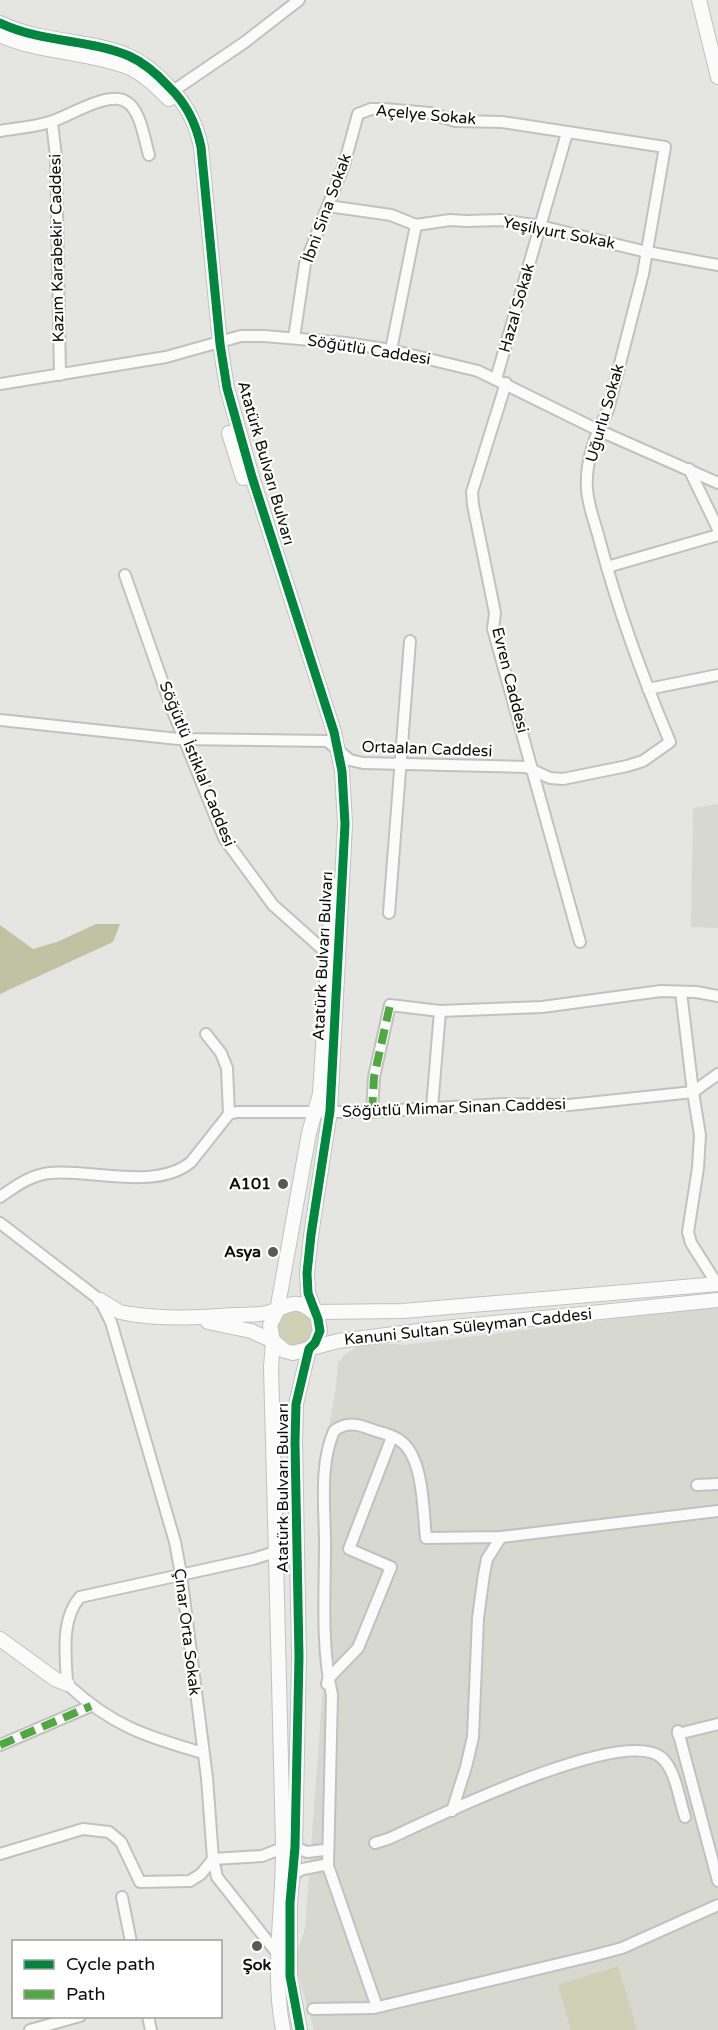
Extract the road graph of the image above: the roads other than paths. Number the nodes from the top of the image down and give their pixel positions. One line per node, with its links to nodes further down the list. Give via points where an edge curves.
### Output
1 (299, 0): 7 (street)
2 (699, 0): 5 (street)
3 (0, 23): 7 (street, Atatürk Bulvarı Bulvarı, via 33,35 129,56)
4 (0, 35): 20 (street, Atatürk Bulvarı Bulvarı, via 127,66 174,104 193,145)
5 (716, 54): 6 (street)
6 (718, 77)
7 (173, 90): 20 (street, Atatürk Bulvarı Bulvarı, via 192,117 200,141)
8 (358, 114): 11 (street, Açelye Sokak, via 371,109 400,110 455,121 502,122); 14 (street, İbni Sina Sokak)
9 (52, 122): 10 (street); 13 (street, via 114,98 124,100 138,118); 22 (street, Kazım Karabekir Caddesi)
10 (0, 131)
11 (567, 133): 12 (street, Açelye Sokak); 16 (street, Hazal Sokak)
12 (665, 147): 17 (street, Uğurlu Sokak)
13 (149, 155)
14 (328, 206): 15 (street, Yeşilyurt Sokak, via 391,215); 19 (street, İbni Sina Sokak, via 305,264)
15 (416, 225): 16 (street, Yeşilyurt Sokak, via 501,220); 21 (street)
16 (540, 226): 17 (street, Yeşilyurt Sokak); 23 (street, Hazal Sokak)
17 (647, 252): 18 (street, Yeşilyurt Sokak); 25 (street, Uğurlu Sokak, via 608,410)
18 (718, 265)
19 (294, 338): 20 (street, Söğütlü Caddesi, via 241,336); 21 (street, Söğütlü Caddesi)
20 (216, 343): 22 (street, Söğütlü Caddesi, via 166,357); 37 (street, Atatürk Bulvarı Bulvarı, via 217,379 233,447); 39 (street, Atatürk Bulvarı Bulvarı, via 233,413)
21 (391, 350): 23 (street, Söğütlü Caddesi, via 470,369)
22 (60, 375): 24 (street, Söğütlü Caddesi)
23 (501, 381): 25 (street, Söğütlü Caddesi); 41 (street, Evren Caddesi, via 474,481 473,505 495,613 493,629)
24 (0, 384)
25 (598, 430): 26 (street, Söğütlü Caddesi); 30 (street, Uğurlu Sokak, via 587,489)
26 (689, 469): 27 (street, Söğütlü Caddesi); 28 (street)
27 (715, 480)
28 (718, 529)
29 (718, 535): 30 (street)
30 (607, 567): 34 (street, Uğurlu Sokak)
31 (125, 575): 36 (street, Söğütlü İstiklal Caddesi)
32 (410, 641): 40 (street)
33 (718, 675): 34 (street)
34 (648, 689): 38 (street, Uğurlu Sokak)
35 (0, 720): 36 (street)
36 (184, 739): 37 (street); 44 (street, Söğütlü İstiklal Caddesi, via 224,838 240,862 273,905)
37 (327, 741): 39 (street, Ortaalan Caddesi); 44 (street, Atatürk Bulvarı Bulvarı, via 335,773 336,829)
38 (670, 742): 41 (street, Ortaalan Caddesi, via 643,761 627,766 563,779)
39 (339, 751): 40 (street, Ortaalan Caddesi, via 350,760 363,763); 52 (street, Atatürk Bulvarı Bulvarı, via 345,824)
40 (401, 764): 41 (street, Ortaalan Caddesi, via 526,766); 42 (street)
41 (534, 772): 43 (street, Evren Caddesi)
42 (389, 914)
43 (580, 942)
44 (329, 955): 54 (street, Atatürk Bulvarı Bulvarı, via 320,1094)
45 (681, 992): 46 (street); 47 (street, via 640,993 542,1007); 50 (street)
46 (718, 996)
47 (440, 1011): 51 (street); 53 (street, via 390,1005 374,1077)
48 (206, 1034): 55 (street, via 227,1068)
49 (718, 1074): 50 (street, Söğütlü Mimar Sinan Caddesi)
50 (693, 1092): 51 (street, Söğütlü Mimar Sinan Caddesi, via 569,1105); 58 (street, via 700,1148 688,1232)
51 (432, 1108): 53 (street, Söğütlü Mimar Sinan Caddesi)
52 (330, 1111): 53 (street, Söğütlü Mimar Sinan Caddesi); 54 (street, Söğütlü Mimar Sinan Caddesi); 62 (street, Atatürk Bulvarı Bulvarı, via 309,1255 308,1293)
53 (372, 1112)
54 (314, 1113): 55 (street, Söğütlü Mimar Sinan Caddesi); 61 (street, Atatürk Bulvarı Bulvarı)
55 (229, 1114): 56 (street, via 183,1168 160,1175 51,1173 22,1182)
56 (0, 1197)
57 (0, 1223): 59 (street)
58 (718, 1284): 62 (street, Kanuni Sultan Süleyman Caddesi, via 403,1311)
59 (100, 1300): 63 (street, Kanuni Sultan Süleyman Caddesi, via 130,1314); 72 (street, Çınar Orta Sokak, via 125,1367)
60 (718, 1300): 65 (street, Kanuni Sultan Süleyman Caddesi, via 435,1329 338,1341)
61 (277, 1311): 62 (street, Kanuni Sultan Süleyman Caddesi, via 291,1303 307,1306); 63 (street, Kanuni Sultan Süleyman Caddesi); 64 (street, Atatürk Bulvarı Bulvarı, via 270,1325)
62 (314, 1312): 65 (street, Atatürk Bulvarı Bulvarı, via 320,1331)
63 (192, 1318): 64 (street, Kanuni Sultan Süleyman Caddesi, via 251,1331)
64 (273, 1341): 65 (street, Kanuni Sultan Süleyman Caddesi, via 293,1353); 71 (street, Atatürk Bulvarı Bulvarı)
65 (309, 1349): 83 (street, Atatürk Bulvarı Bulvarı, via 296,1404 299,1657)
66 (392, 1437): 70 (street, via 403,1443 415,1464 426,1538); 74 (street, via 349,1549 391,1567 357,1648); 74 (street, via 348,1424 334,1431 327,1450)
67 (718, 1484): 68 (street)
68 (697, 1485)
69 (718, 1512): 70 (street)
70 (501, 1537): 80 (street, via 487,1559 484,1574 478,1618 473,1737)
71 (275, 1552): 72 (street); 83 (street, Atatürk Bulvarı Bulvarı)
72 (181, 1574): 75 (street, via 80,1597 68,1614); 79 (street, Çınar Orta Sokak)
73 (0, 1639): 75 (street)
74 (328, 1680): 84 (street); 94 (street, via 332,1695 328,1866)
75 (67, 1684): 76 (street)
76 (91, 1706): 78 (street); 79 (street, via 139,1733)
77 (718, 1724): 89 (street, via 678,1733)
78 (0, 1745)
79 (203, 1753): 86 (street, Çınar Orta Sokak)
80 (452, 1810): 81 (street, via 574,1761 635,1750 662,1758 671,1771); 82 (street)
81 (685, 1817)
82 (375, 1843)
83 (289, 1847): 84 (street, via 307,1852); 86 (street, via 262,1856); 88 (street, Atatürk Bulvarı Bulvarı); 93 (street, Atatürk Bulvarı Bulvarı)
84 (324, 1850): 87 (street)
85 (0, 1854): 86 (street, via 83,1829 109,1832 121,1842 140,1882 190,1881 201,1875)
86 (213, 1859): 93 (street, Çınar Orta Sokak, via 222,1885)
87 (324, 1865): 88 (street); 94 (street)
88 (293, 1874): 99 (street, Atatürk Bulvarı Bulvarı, via 290,1976)
89 (718, 1881)
90 (122, 1897): 92 (street)
91 (718, 1905): 94 (street, via 622,1948)
92 (131, 1940)
93 (277, 1953): 98 (street, Atatürk Bulvarı Bulvarı)
94 (375, 2008): 95 (street)
95 (313, 2009)
96 (73, 2018): 97 (street)
97 (30, 2030)
98 (283, 2030)
99 (300, 2030)

